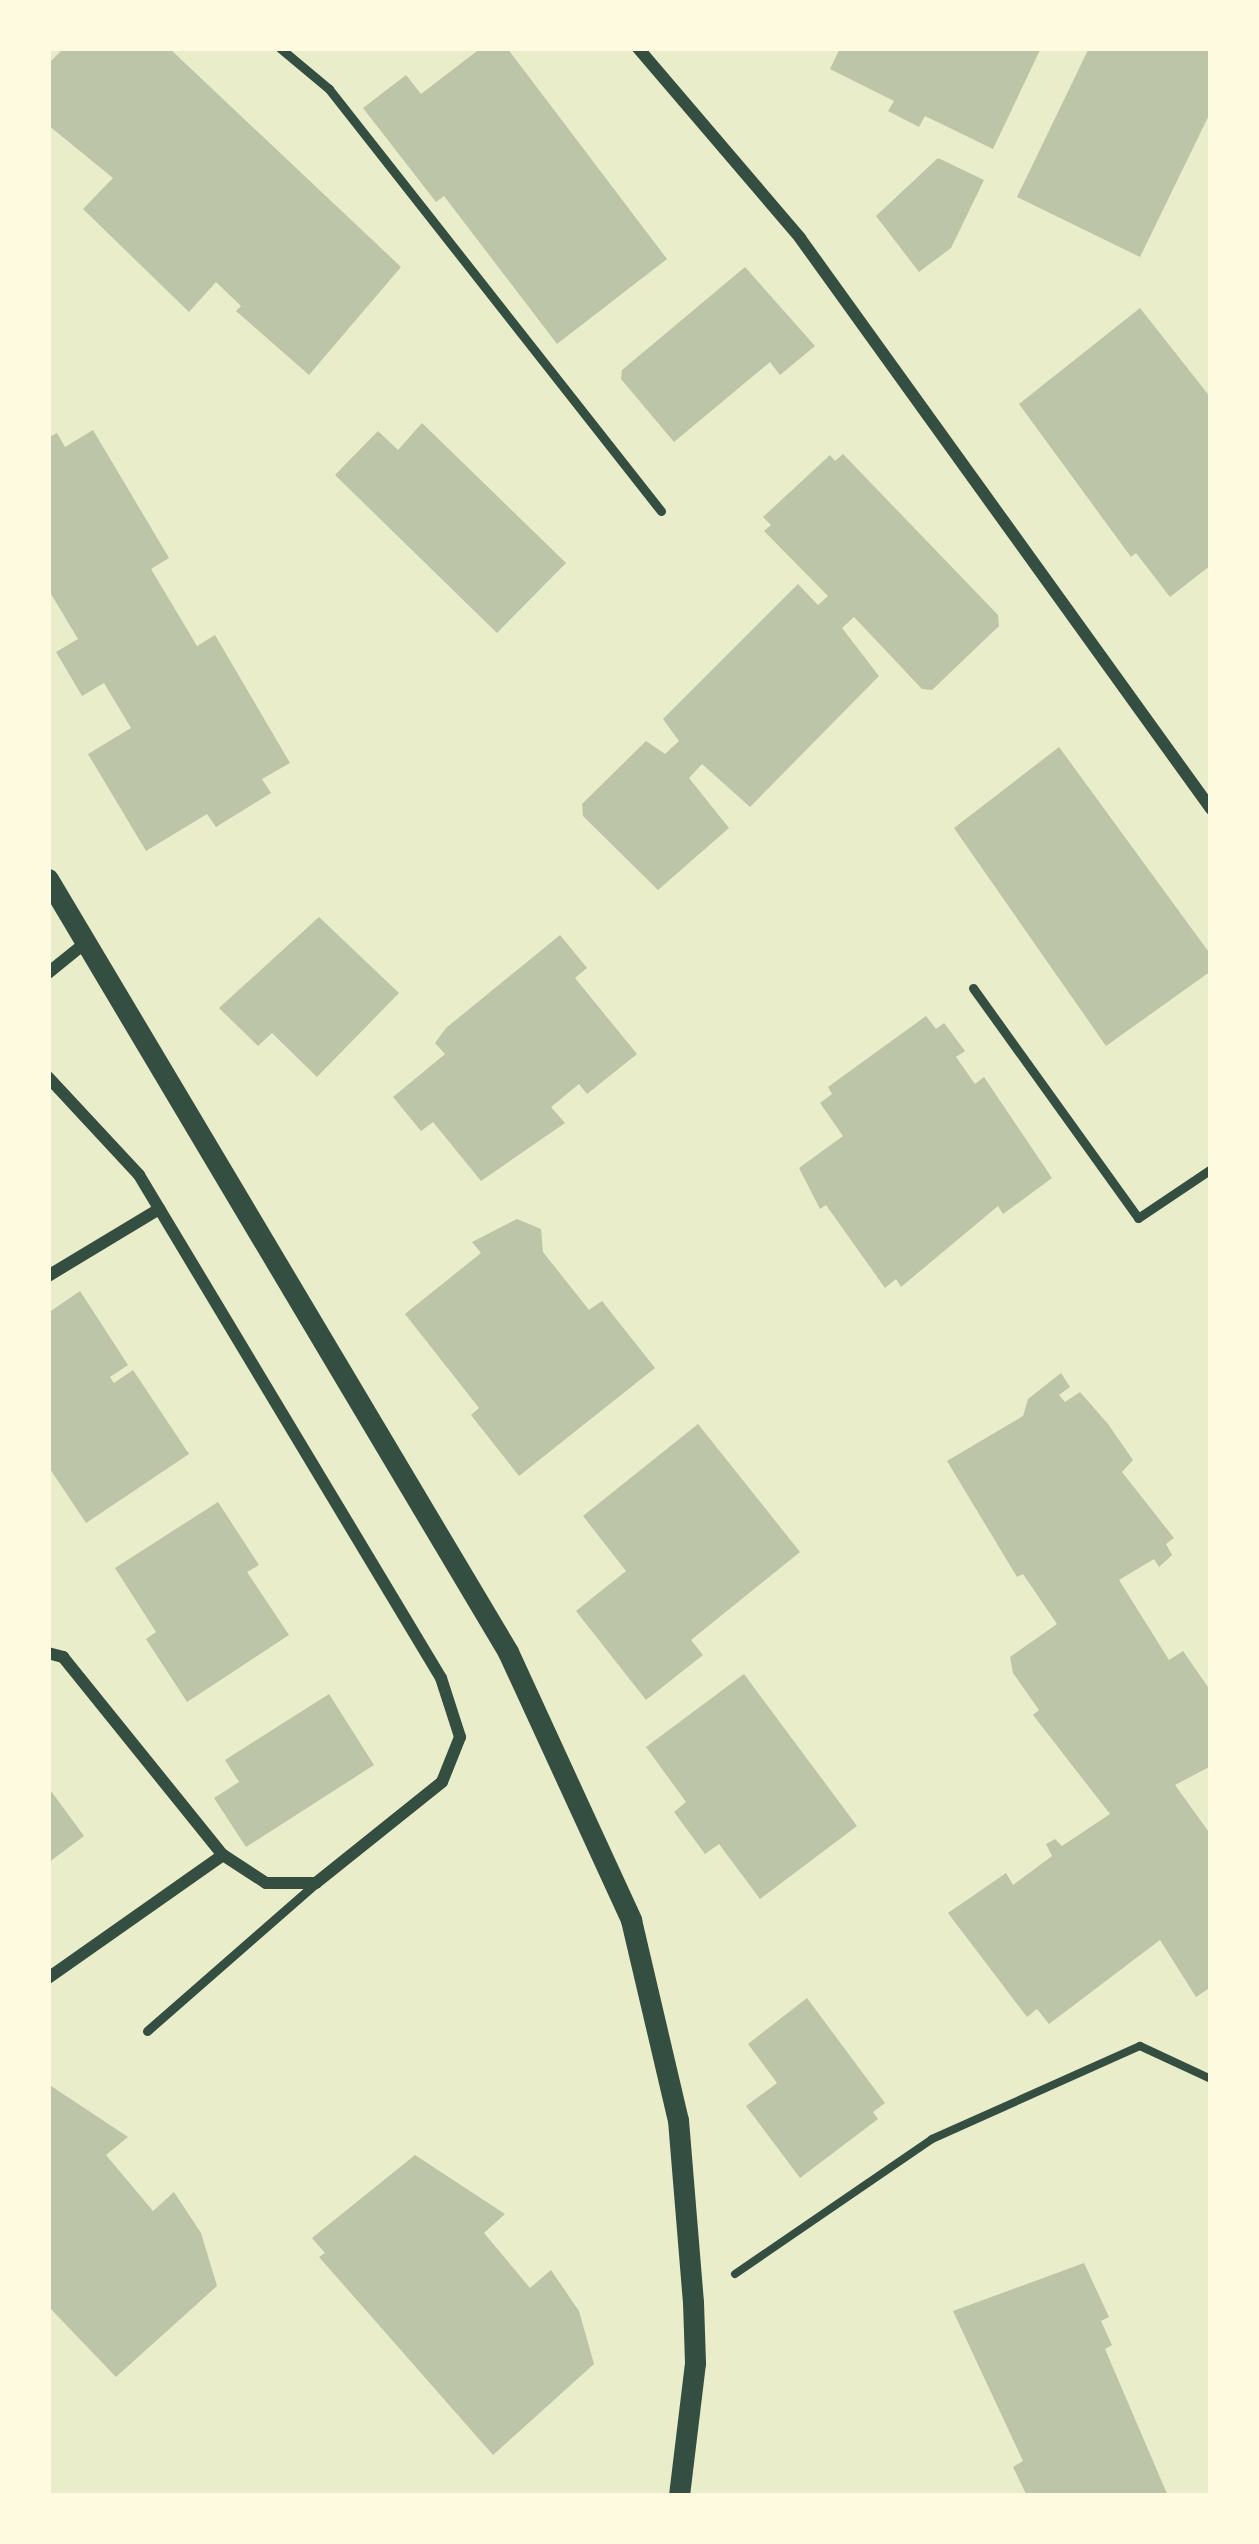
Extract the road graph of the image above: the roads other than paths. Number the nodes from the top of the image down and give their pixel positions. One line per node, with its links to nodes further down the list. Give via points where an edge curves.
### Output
1 (280, 48): 3 (lane, via 329,89)
2 (638, 48): 4 (street, via 800,238)
3 (661, 511)
4 (1211, 809)
5 (48, 879): 6 (street)
6 (85, 944): 7 (street); 18 (street, via 508,1652 631,1920 678,2120 695,2363)
7 (48, 973)
8 (973, 988): 10 (lane, via 1138,1217)
9 (48, 1077): 11 (street, via 139,1175)
10 (1211, 1168)
11 (159, 1209): 12 (street); 15 (street, via 441,1678 460,1737 442,1782)
12 (48, 1276)
13 (48, 1653): 14 (street, via 62,1657)
14 (223, 1855): 15 (street, via 266,1883); 16 (street)
15 (316, 1883): 17 (lane)
16 (48, 1978)
17 (147, 2031)
18 (679, 2496)

